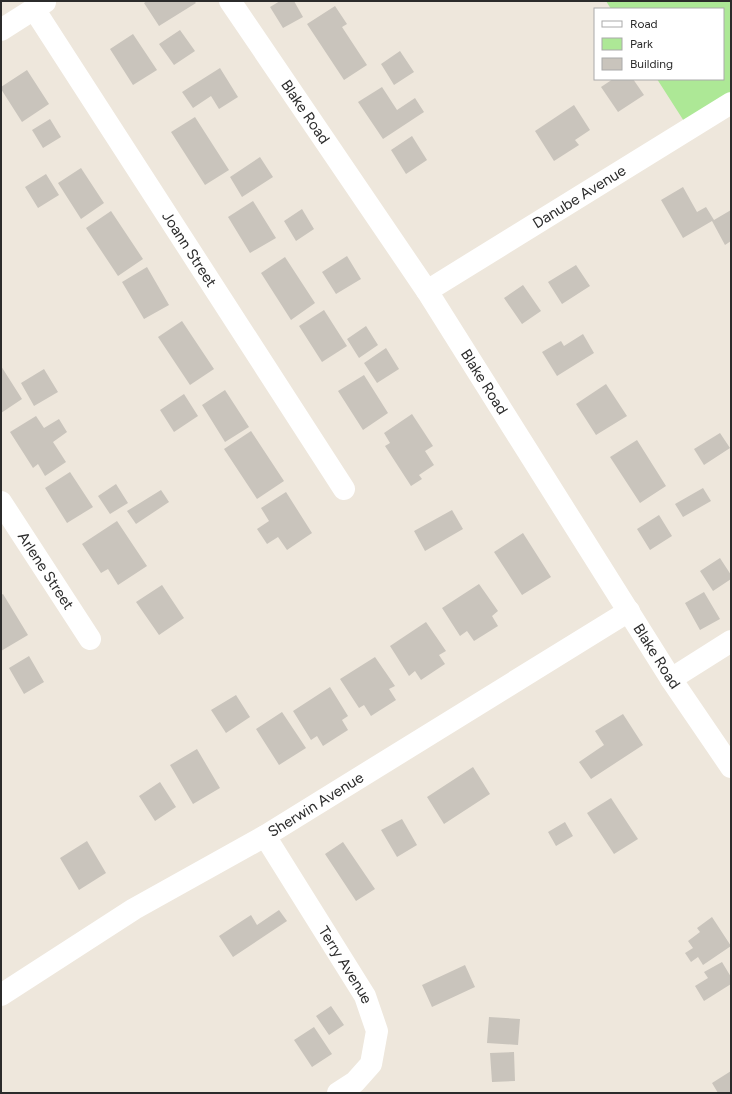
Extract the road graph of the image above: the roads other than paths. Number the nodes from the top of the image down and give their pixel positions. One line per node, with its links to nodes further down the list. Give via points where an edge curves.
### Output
1 (230, 1): 5 (street, Blake Road)
2 (40, 5): 3 (street); 6 (street, Joann Street)
3 (1, 30)
4 (731, 103): 5 (street, Danube Avenue)
5 (427, 291): 8 (street, Blake Road)
6 (344, 489)
7 (1, 502): 9 (street, Arlene Street)
8 (629, 610): 11 (street, Blake Road); 13 (street, Sherwin Avenue)
9 (90, 639)
10 (731, 641): 11 (street)
11 (671, 679): 12 (street, Blake Road)
12 (731, 767)
13 (265, 836): 14 (street, Sherwin Avenue, via 134,909); 15 (street, Terry Avenue, via 366,996 377,1031 371,1064 355,1082)
14 (1, 995)
15 (338, 1093)

